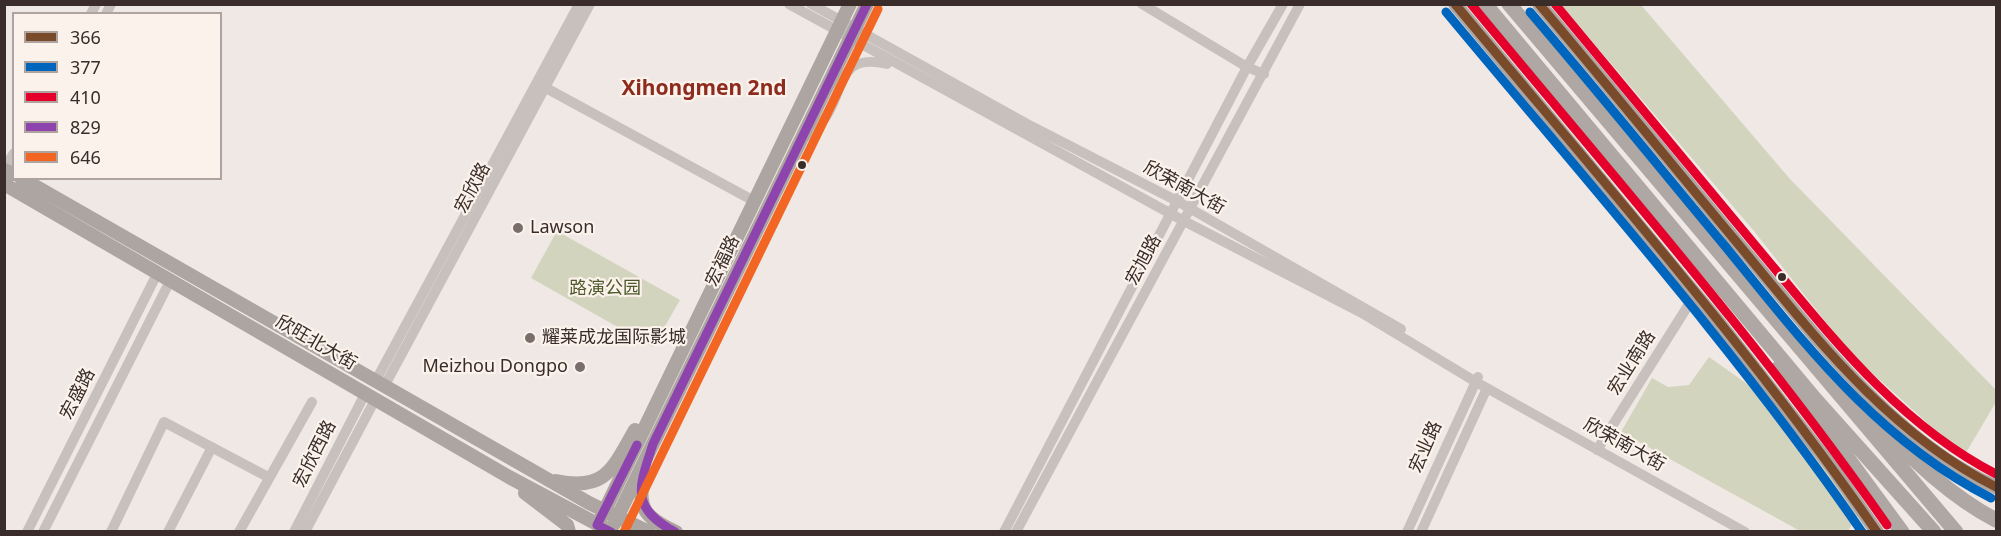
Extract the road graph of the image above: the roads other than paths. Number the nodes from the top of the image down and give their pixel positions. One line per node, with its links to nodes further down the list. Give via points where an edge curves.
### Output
1 (579, 4): 37 (street, 宏欣路)
2 (590, 4): 20 (street, 宏欣路)
3 (789, 4): 15 (street)
4 (811, 4): 15 (street)
5 (850, 4): 15 (main road, 宏福路)
6 (867, 4): 16 (main road, 宏福路)
7 (1142, 4): 18 (street)
8 (1283, 4): 18 (street, 宏旭路)
9 (1300, 4): 19 (street, 宏旭路)
10 (1455, 4): 32 (main road)
11 (1473, 4): 39 (highway)
12 (1485, 4): 69 (highway, via 1815,399)
13 (1509, 4): 33 (highway)
14 (1539, 4): 46 (main road, via 1774,286 1880,404 1916,439 1949,463)
15 (838, 28): 16 (street); 25 (main road, 宏福路)
16 (852, 35): 17 (street, 欣荣南大街); 21 (main road, 宏福路); 26 (street, 欣荣南大街)
17 (899, 67): 21 (street, via 872,61 853,66 823,121); 28 (street, 欣荣南大街)
18 (1247, 67): 19 (street); 26 (street, 宏旭路)
19 (1264, 74): 27 (street, 宏旭路)
20 (546, 88): 25 (street); 37 (street, 宏欣路)
21 (805, 137): 40 (main road, 宏福路)
22 (12, 156): 23 (street)
23 (4, 169)
24 (13, 180): 30 (main road, 欣旺北大街); 37 (main road, 欣旺北大街)
25 (754, 201): 35 (main road, 宏福路)
26 (1177, 201): 27 (street, 欣荣南大街); 28 (street, 宏旭路)
27 (1190, 209): 29 (street, 宏旭路); 34 (street, 欣荣南大街, via 1387,320)
28 (1170, 213): 29 (street, 欣荣南大街); 61 (street, 宏旭路)
29 (1184, 221): 34 (street, 欣荣南大街, via 1362,313); 62 (street, 宏旭路)
30 (158, 272): 31 (main road, 欣旺北大街); 50 (street, 宏盛路)
31 (171, 279): 37 (main road, 欣旺北大街); 51 (street, 宏盛路)
32 (1696, 293): 42 (street, 宏业南路); 66 (main road)
33 (1785, 334): 48 (highway, via 1925,470); 70 (highway)
34 (1477, 379): 36 (street, 欣荣南大街); 63 (street, 宏业路)
35 (665, 386): 45 (main road, via 612,470 599,480 584,484); 47 (main road, 宏福路)
36 (1488, 388): 42 (street, 欣荣南大街); 64 (street, 宏业路)
37 (375, 390): 44 (main road, 欣旺北大街); 45 (main road, 欣旺北大街); 55 (street, 宏欣西路); 56 (street, 宏欣西路)
38 (312, 402): 43 (street)
39 (1827, 430): 67 (highway); 68 (highway)
40 (653, 444): 47 (main road, 宏福路); 60 (main road, via 640,492 642,503 645,513 657,523)
41 (212, 447): 43 (street); 52 (street, via 164,422); 53 (street)
42 (1597, 450): 65 (street, 欣荣南大街)
43 (268, 477): 54 (street)
44 (509, 477): 49 (main road, 欣旺北大街); 57 (main road, via 567,525)
45 (547, 479): 47 (main road, 欣旺北大街)
46 (1996, 487)
47 (611, 514): 49 (main road, 宏福路); 58 (main road, 宏福路); 59 (main road, 欣旺北大街)
48 (1996, 520)
49 (595, 528): 58 (main road, 欣旺北大街)
50 (27, 531)
51 (43, 531)
52 (111, 531)
53 (168, 531)
54 (239, 531)
55 (294, 531)
56 (305, 531)
57 (569, 531)
58 (611, 531)
59 (649, 531)
60 (676, 531)
61 (1004, 531)
62 (1016, 531)
63 (1407, 531)
64 (1421, 531)
65 (1744, 531)
66 (1877, 531)
67 (1902, 531)
68 (1915, 531)
69 (1934, 531)
70 (1956, 531)

